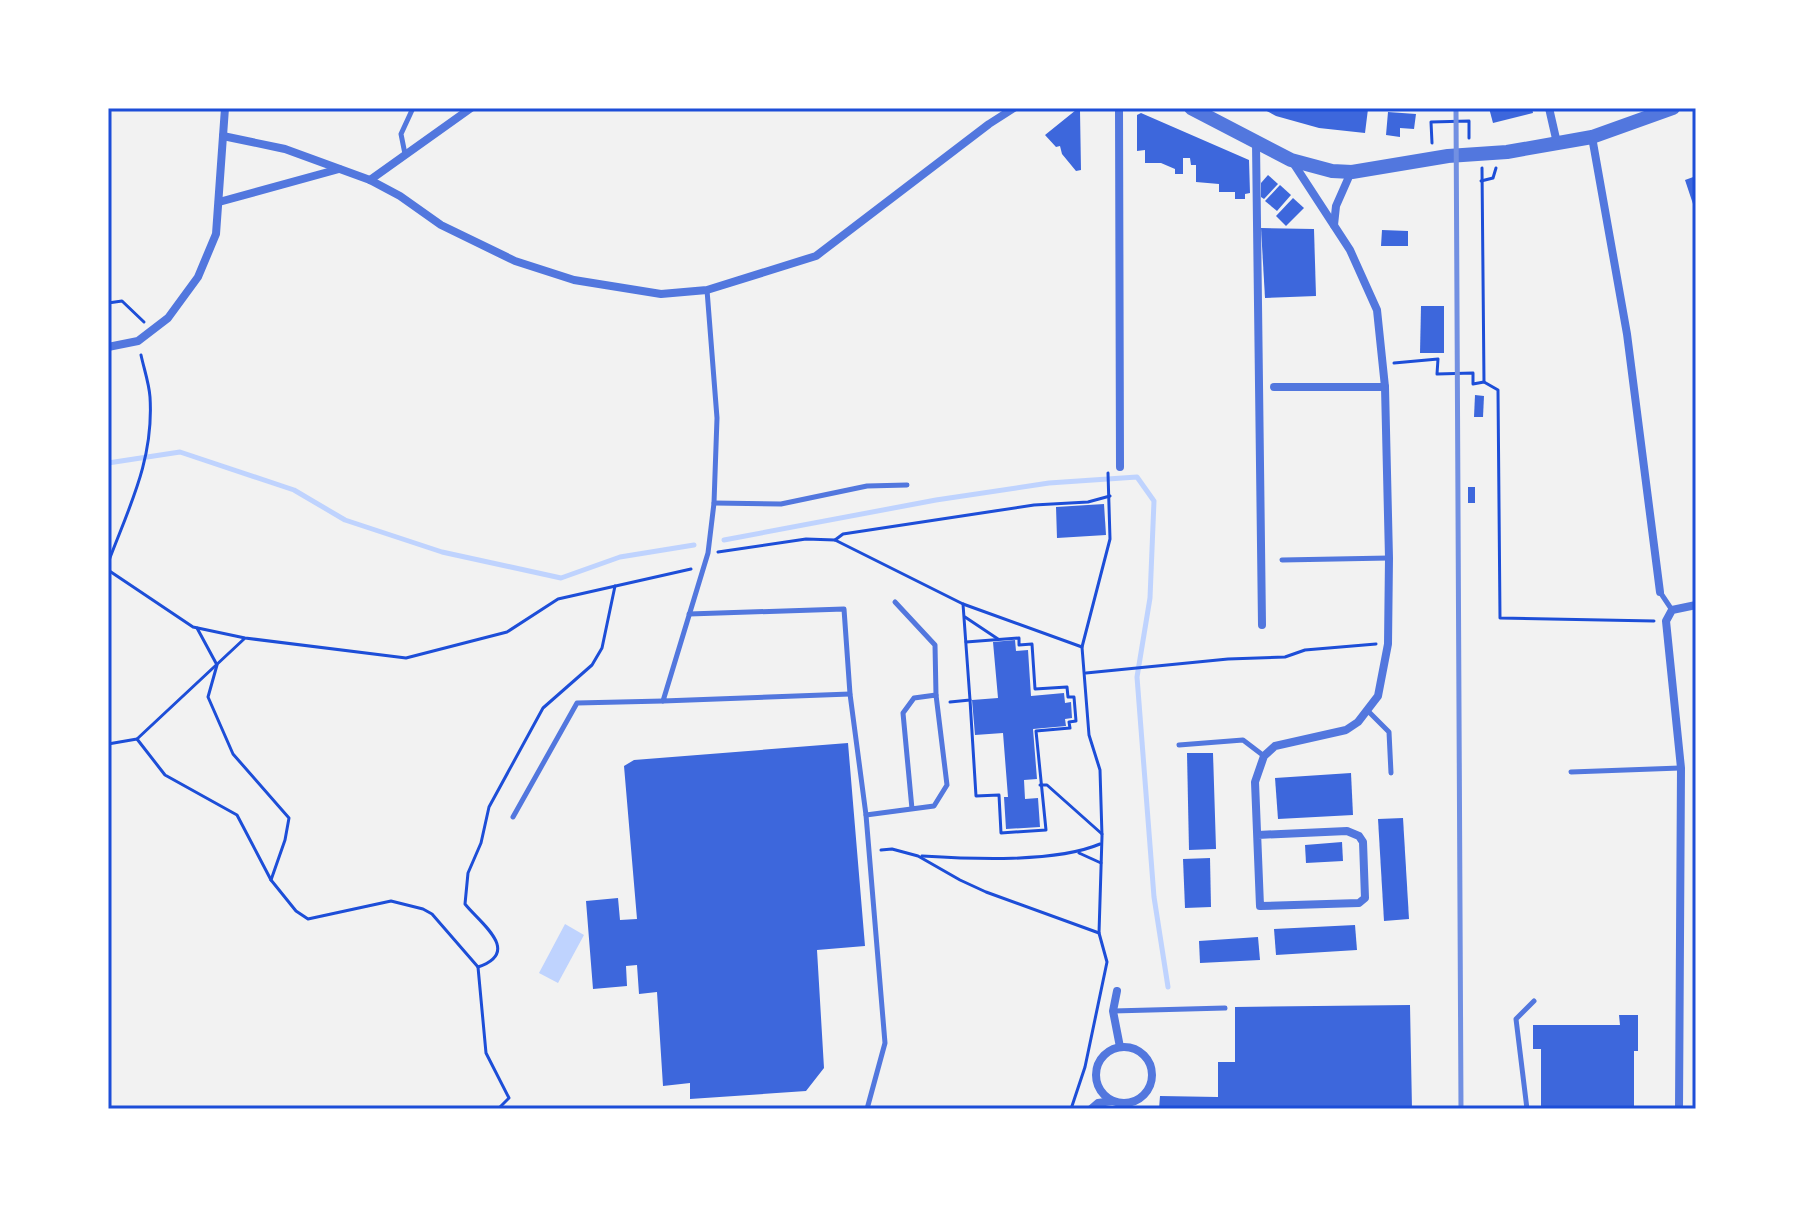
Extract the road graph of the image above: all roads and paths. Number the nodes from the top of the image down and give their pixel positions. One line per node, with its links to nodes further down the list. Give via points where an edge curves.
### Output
1 (225, 108): 9 (street)
2 (413, 108): 13 (lane, via 401,134)
3 (471, 108): 13 (street)
4 (1014, 108): 22 (street, via 816,256)
5 (1119, 108): 32 (street)
6 (1191, 108): 11 (street)
7 (1549, 108): 12 (street)
8 (1673, 108): 10 (street)
9 (223, 136): 17 (street, via 285,149); 20 (street)
10 (1592, 137): 12 (street); 43 (street, via 1627,334)
11 (1256, 143): 16 (street); 51 (street)
12 (1557, 143): 14 (street)
13 (405, 154): 19 (street)
14 (1470, 155): 15 (street); 15 (path, via 1469,121 1431,122); 28 (path, via 1481,181)
15 (1432, 158): 18 (street)
16 (1291, 160): 18 (street); 21 (street)
17 (340, 169): 19 (street); 20 (street)
18 (1352, 172): 21 (street, via 1336,206)
19 (370, 180): 22 (street, via 441,225 515,261 574,280 661,294)
20 (219, 202): 24 (street, via 216,234 198,277 168,318)
21 (1334, 225): 27 (street, via 1377,310)
22 (707, 290): 35 (lane, via 717,418)
23 (108, 303): 24 (path, via 122,301)
24 (152, 330): 25 (street)
25 (138, 341): 26 (street); 41 (path, via 150,395 149,439 143,472)
26 (108, 347)
27 (1383, 363): 28 (path, via 1438,359 1437,374 1473,373 1473,384); 30 (street)
28 (1484, 382): 50 (path, via 1498,390 1500,618)
29 (1274, 387): 30 (street)
30 (1385, 387): 38 (street)
31 (1107, 466): 34 (path)
32 (1120, 467)
33 (907, 485): 35 (lane, via 867,486 781,504)
34 (1110, 496): 36 (path, via 843,534); 57 (path, via 1110,539)
35 (714, 503): 37 (lane)
36 (835, 540): 37 (path); 45 (path)
37 (708, 553): 40 (lane)
38 (1389, 558): 39 (lane); 56 (street)
39 (1282, 560)
40 (705, 562): 48 (lane); 53 (path, via 558,599 507,632 406,658)
41 (108, 563)
42 (108, 570): 52 (path)
43 (1660, 592): 47 (lane)
44 (895, 602): 61 (lane, via 935,645)
45 (963, 604): 49 (path); 57 (path)
46 (1696, 605): 47 (street)
47 (1672, 610): 50 (street)
48 (689, 614): 60 (lane, via 844,609); 63 (lane)
49 (964, 617): 54 (path); 55 (path)
50 (1666, 621): 70 (street)
51 (1262, 625)
52 (197, 628): 53 (path); 58 (path)
53 (245, 638): 58 (path)
54 (998, 639): 55 (path); 73 (path, via 1019,638 1019,645 1032,644 1035,689 1067,687 1068,697 1074,697 1076,721 1069,722 1070,728 1036,731)
55 (966, 642): 62 (path)
56 (1388, 644): 59 (path); 65 (street, via 1378,696)
57 (1082, 647): 59 (path)
58 (217, 665): 66 (path); 84 (path, via 208,697 233,754 289,818)
59 (1086, 673): 77 (path, via 1089,735 1100,770)
60 (850, 694): 63 (lane); 75 (lane)
61 (936, 695): 64 (lane); 74 (lane, via 914,698 903,713)
62 (970, 700): 64 (path); 73 (path, via 976,796 999,795 1001,833 1046,830)
63 (663, 701): 76 (lane, via 577,703)
64 (937, 703): 74 (lane, via 947,785 934,806)
65 (1368, 711): 69 (street, via 1346,730 1287,742); 72 (lane, via 1389,732)
66 (137, 739): 67 (path); 84 (path, via 165,775 237,815)
67 (108, 744)
68 (1179, 745): 69 (lane, via 1243,740)
69 (1264, 756): 78 (street, via 1255,782)
70 (1681, 768): 71 (lane); 99 (street)
71 (1571, 772)
72 (1391, 773)
73 (1040, 785): 77 (path, via 1047,785)
74 (912, 809): 75 (lane)
75 (866, 815): 80 (lane)
76 (513, 817)
77 (1102, 834): 79 (path)
78 (1258, 835): 78 (street, via 1260,906 1359,903 1365,898 1359,836 1347,831)
79 (1102, 844): 81 (path); 83 (path)
80 (869, 851): 82 (path, via 892,849); 95 (lane, via 885,1043)
81 (1079, 853): 82 (path); 83 (path)
82 (918, 856): 85 (path, via 986,892)
83 (1102, 864): 85 (path)
84 (271, 880): 87 (path, via 308,919 391,901 423,909)
85 (1099, 933): 96 (path, via 1107,962)
86 (491, 958): 87 (path)
87 (478, 967): 94 (path, via 486,1053 509,1098)
88 (1117, 991): 91 (street)
89 (1534, 1001): 98 (lane, via 1516,1019)
90 (1225, 1008): 91 (lane)
91 (1113, 1011): 92 (street)
92 (1120, 1047): 93 (street, via 1104,1055 1096,1071 1099,1089); 93 (street, via 1143,1055 1152,1079 1137,1099)
93 (1112, 1100): 97 (street)
94 (498, 1109)
95 (867, 1109)
96 (1071, 1109)
97 (1091, 1109)
98 (1527, 1109)
99 (1679, 1109)

